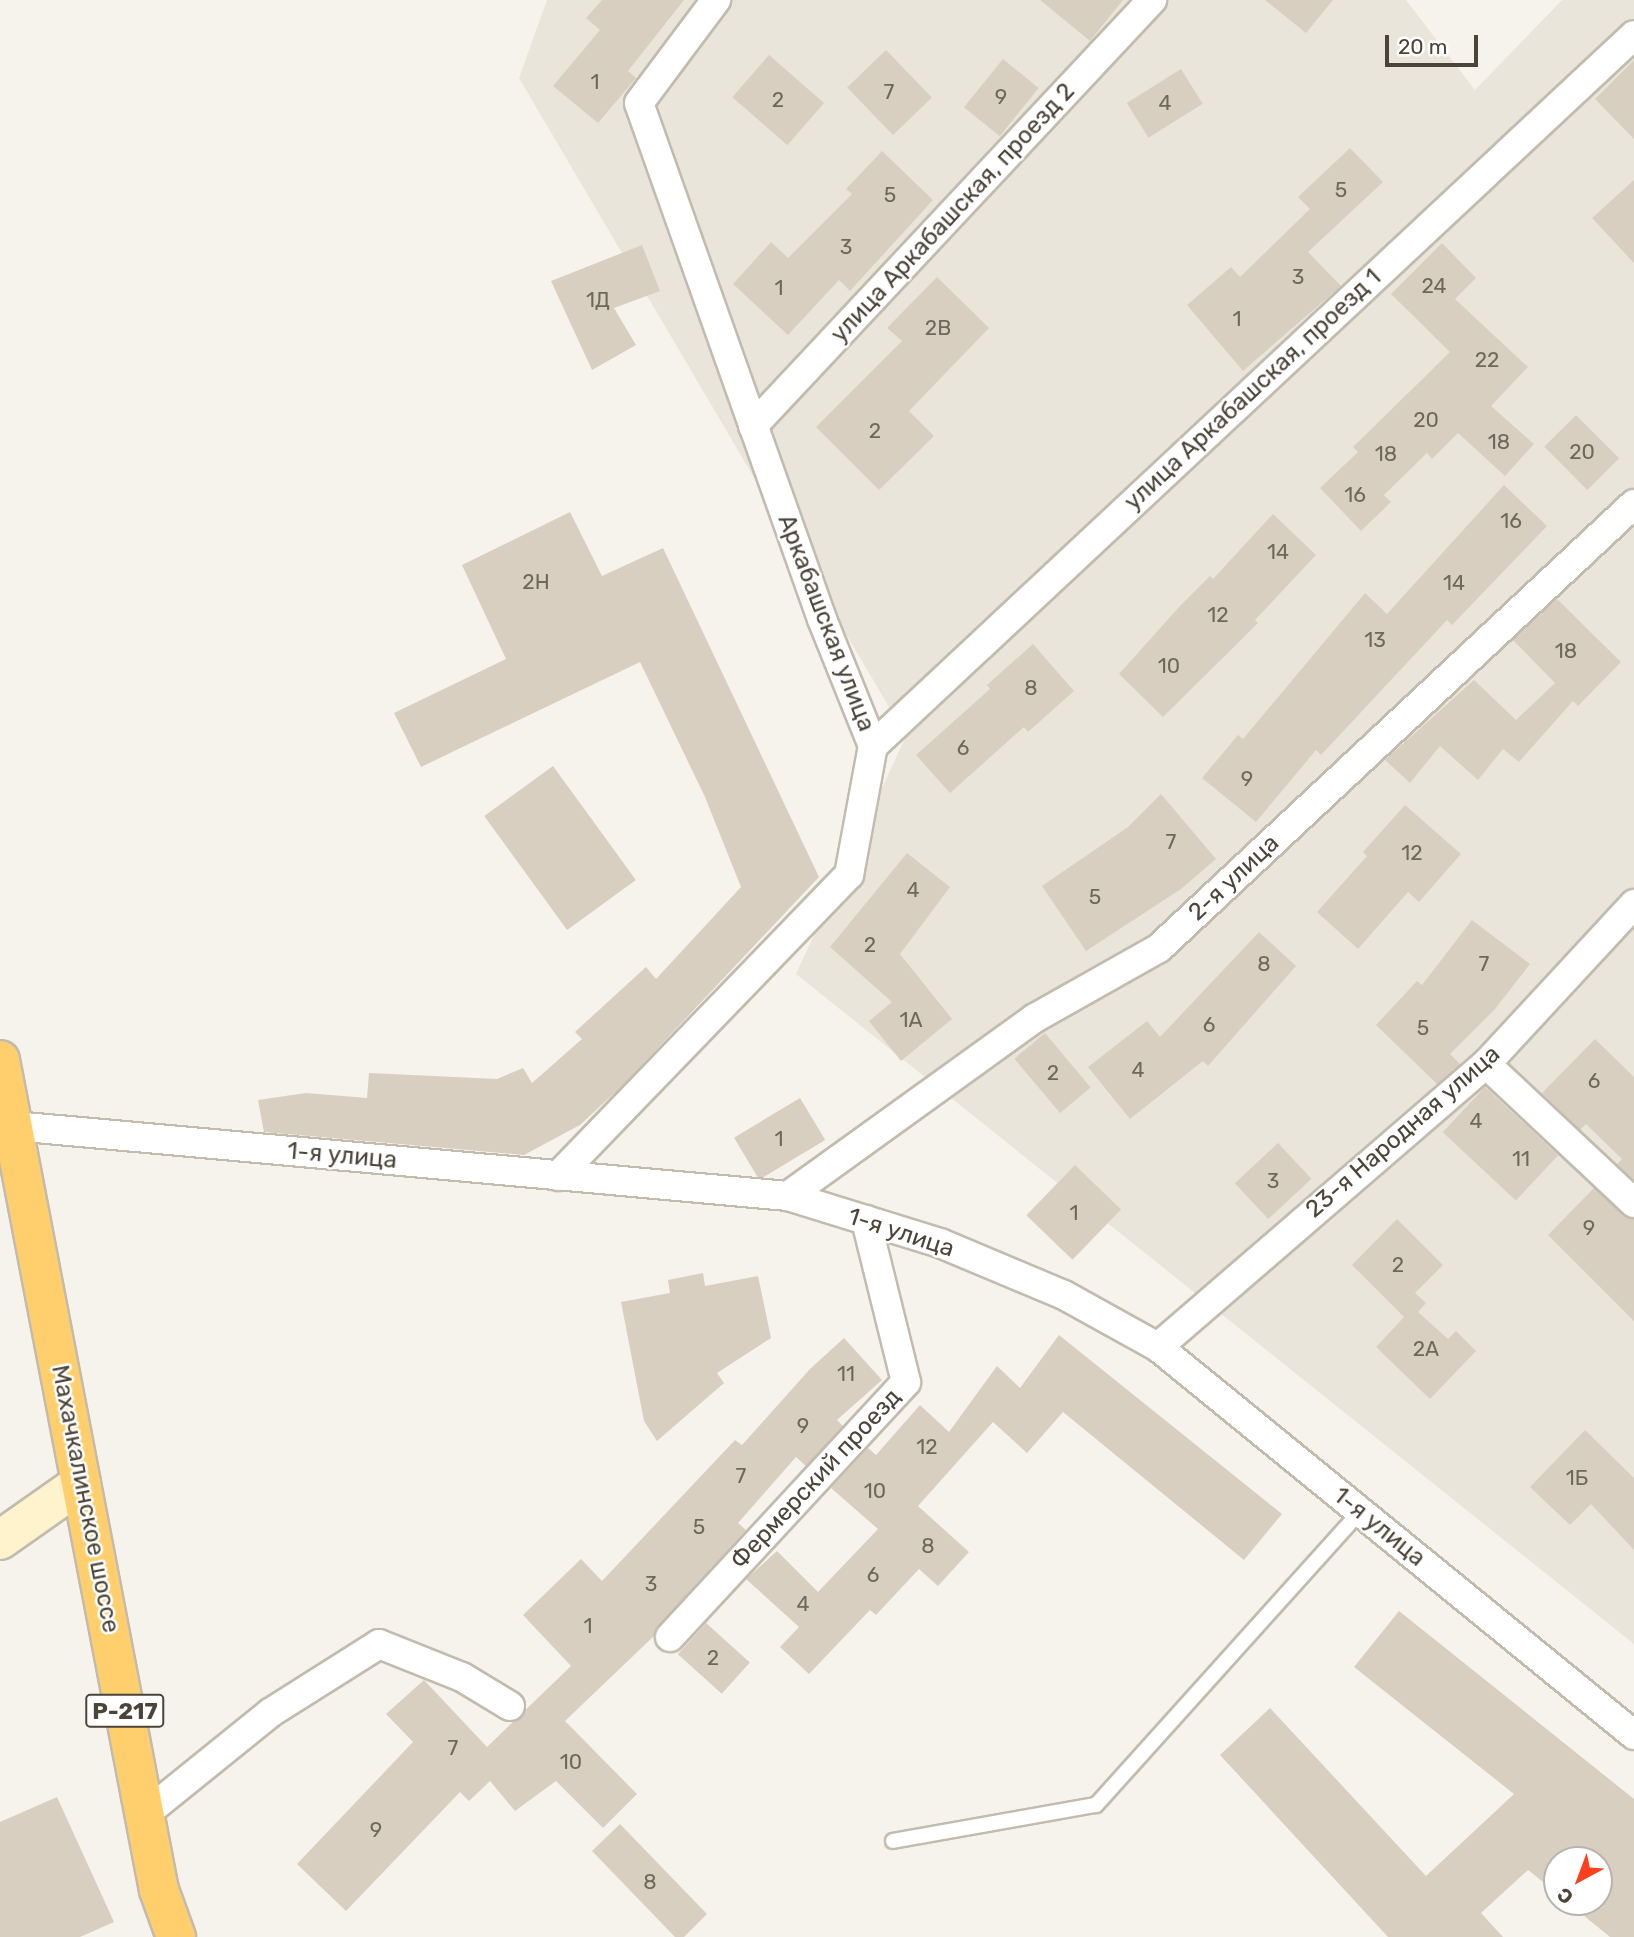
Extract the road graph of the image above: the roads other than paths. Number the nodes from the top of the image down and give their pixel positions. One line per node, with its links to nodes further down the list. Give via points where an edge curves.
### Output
1 (716, 0): 4 (street, Аркабашская улица, via 639,103)
2 (1152, 0): 4 (street, улица Аркабашская, проезд 2)
3 (1634, 35): 6 (street, улица Аркабашская, проезд 1)
4 (753, 426): 6 (street, Аркабашская улица)
5 (1634, 504): 12 (street, 2-я улица, via 1159,948 1035,1018)
6 (873, 746): 11 (street, Аркабашская улица, via 849,875)
7 (1634, 904): 9 (street, 23-я Народная улица)
8 (0, 1060): 10 (highway, Махачкалинское шоссе / Р-217)
9 (1486, 1065): 13 (street); 15 (street, 23-я Народная улица)
10 (14, 1126): 11 (street, 1-я улица); 16 (highway, Махачкалинское шоссе / Р-217)
11 (558, 1176): 12 (street, 1-я улица)
12 (788, 1196): 14 (street, 1-я улица)
13 (1634, 1203)
14 (866, 1220): 15 (street, 1-я улица, via 940,1243 1064,1295); 19 (street, Фермерский проезд, via 906,1382)
15 (1158, 1346): 17 (street, 1-я улица)
16 (81, 1483): 18 (main road); 22 (highway, Махачкалинское шоссе / Р-217)
17 (1361, 1511): 21 (street, 1-я улица); 23 (lane, via 1096,1805)
18 (0, 1540)
19 (670, 1637)
20 (510, 1706): 22 (street, via 462,1677 379,1644 270,1713)
21 (1634, 1735)
22 (145, 1815): 24 (highway, Махачкалинское шоссе / Р-217, via 159,1890)
23 (893, 1841)
24 (176, 1937)

